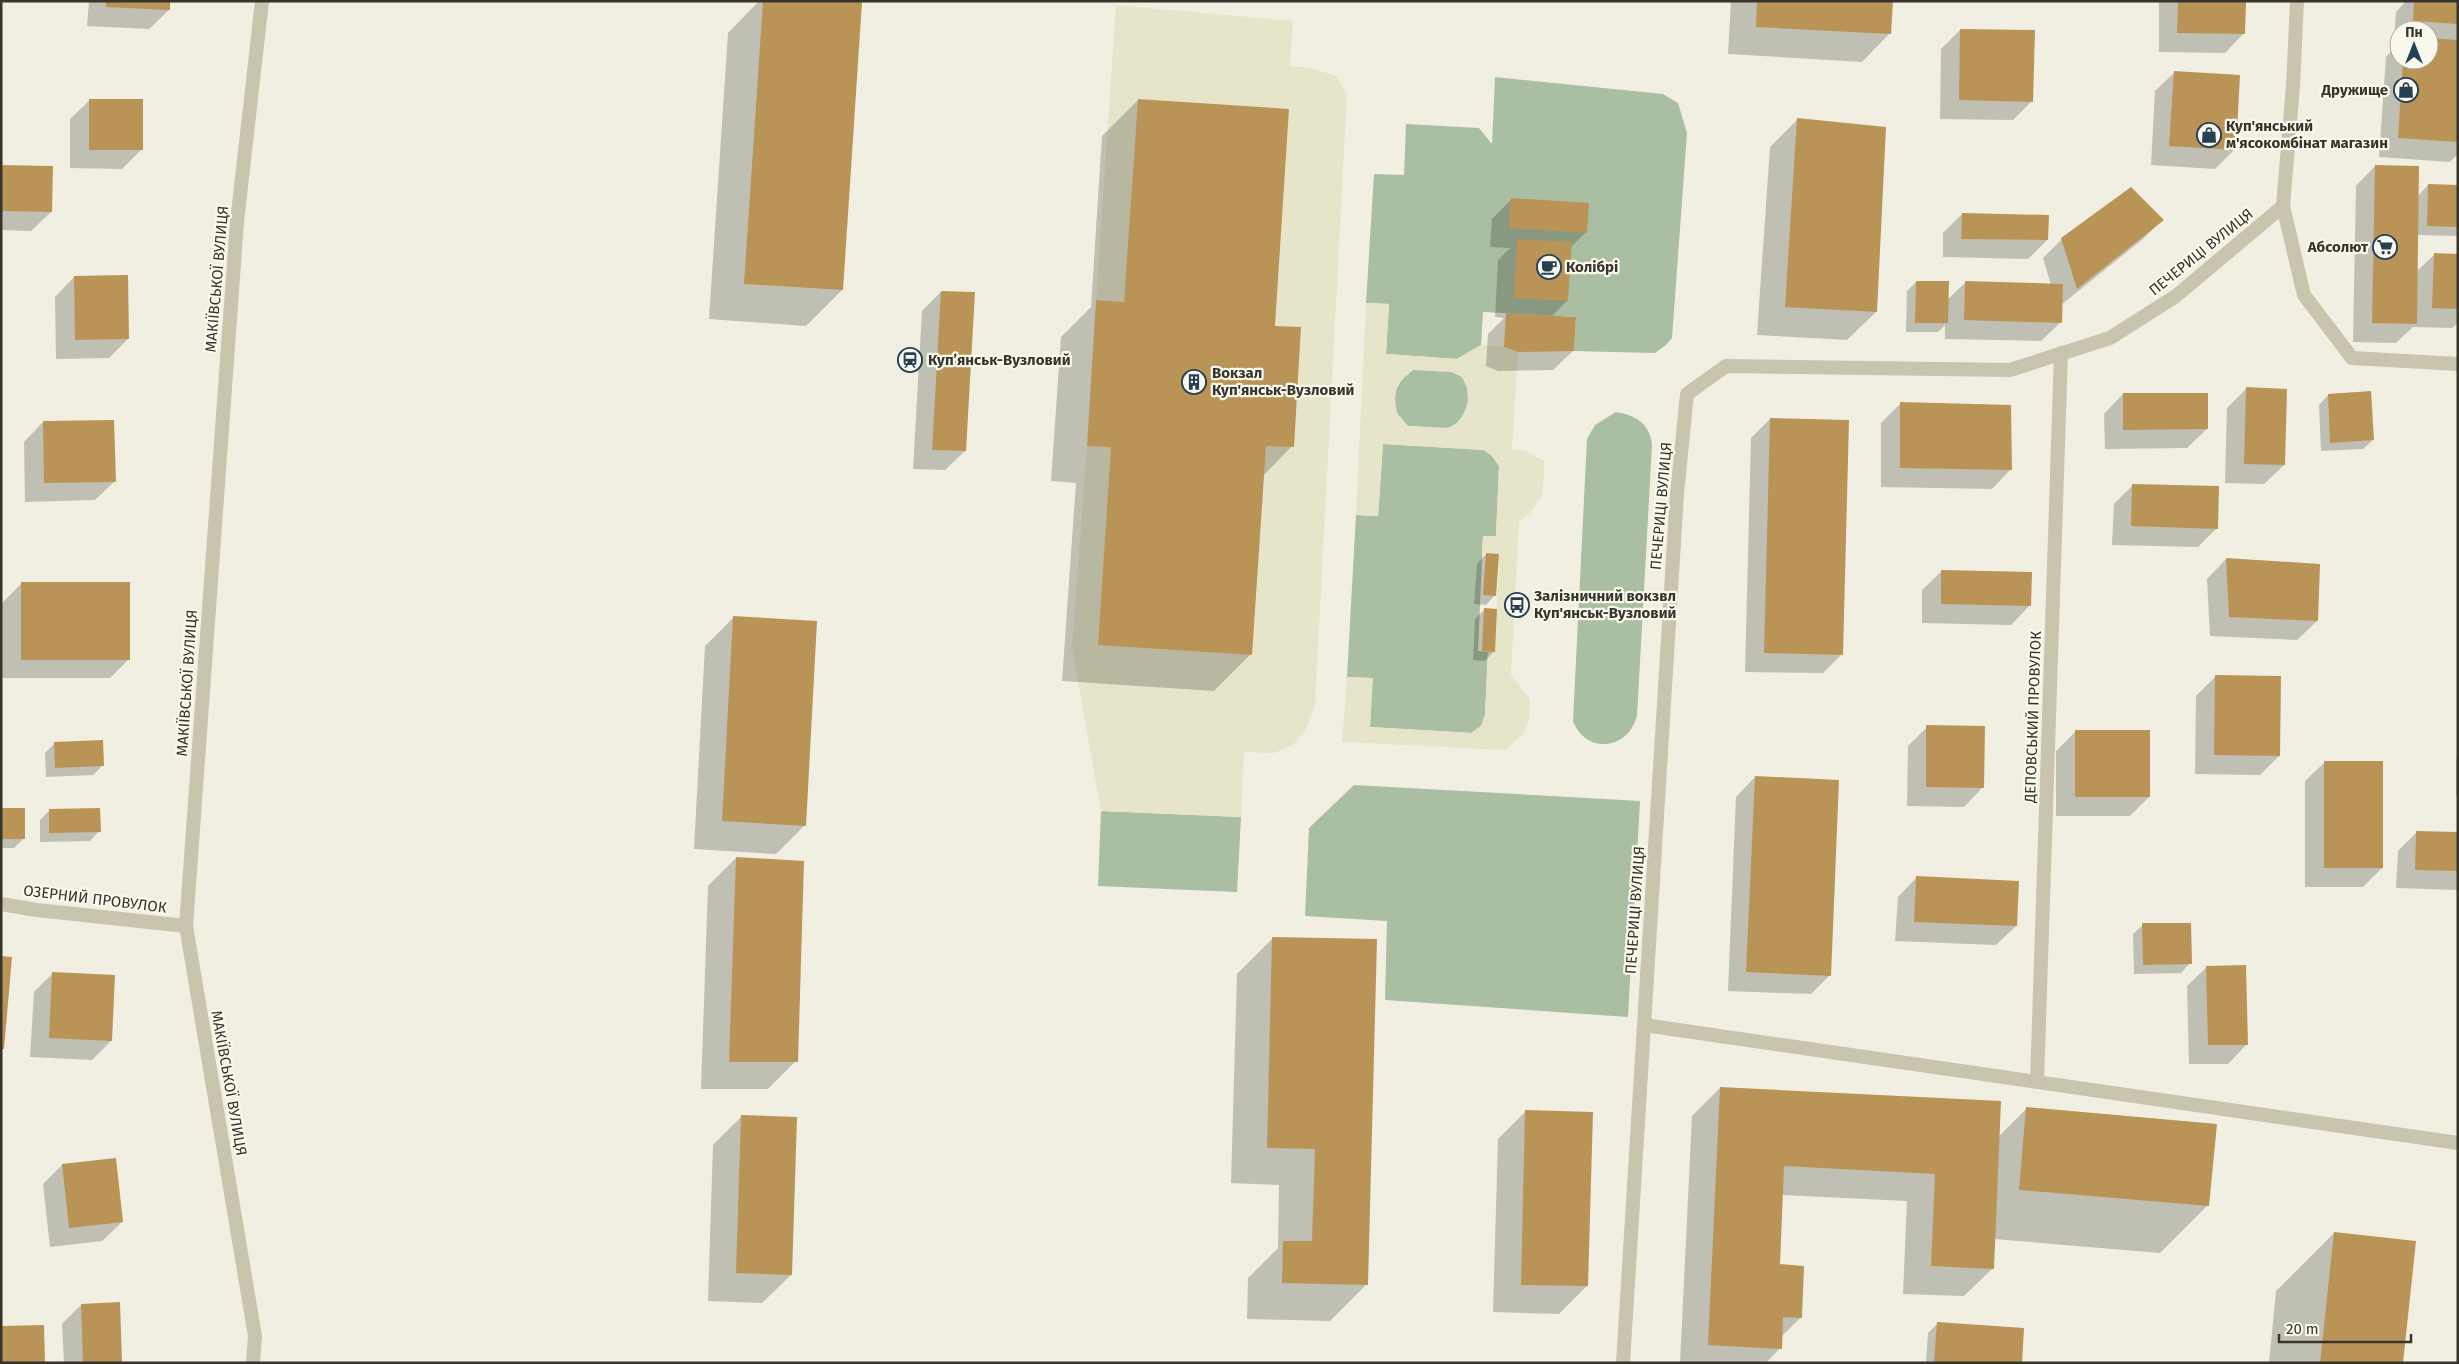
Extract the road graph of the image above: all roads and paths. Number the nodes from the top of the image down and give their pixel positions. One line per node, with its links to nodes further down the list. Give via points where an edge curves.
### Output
1 (262, 1): 7 (street, МАКІЇВСЬКОЇ ВУЛИЦЯ, via 237,222)
2 (2297, 1): 3 (street)
3 (2283, 206): 4 (street, ПЕЧЕРИЦІ ВУЛИЦЯ, via 2176,296 2110,338); 5 (street, via 2304,295 2352,358)
4 (2061, 354): 8 (street, ПЕЧЕРИЦІ ВУЛИЦЯ, via 2010,370 1726,366 1688,394 1677,494); 9 (street, ДЕПОВСЬКИЙ ПРОВУЛОК)
5 (2458, 364)
6 (1, 904): 7 (street, ОЗЕРНИЙ ПРОВУЛОК)
7 (186, 926): 11 (street, МАКІЇВСЬКОЇ ВУЛИЦЯ, via 256,1336)
8 (1644, 1025): 9 (street); 12 (street, ПЕЧЕРИЦІ ВУЛИЦЯ)
9 (2037, 1082): 10 (street)
10 (2458, 1143)
11 (253, 1363)
12 (1623, 1363)

